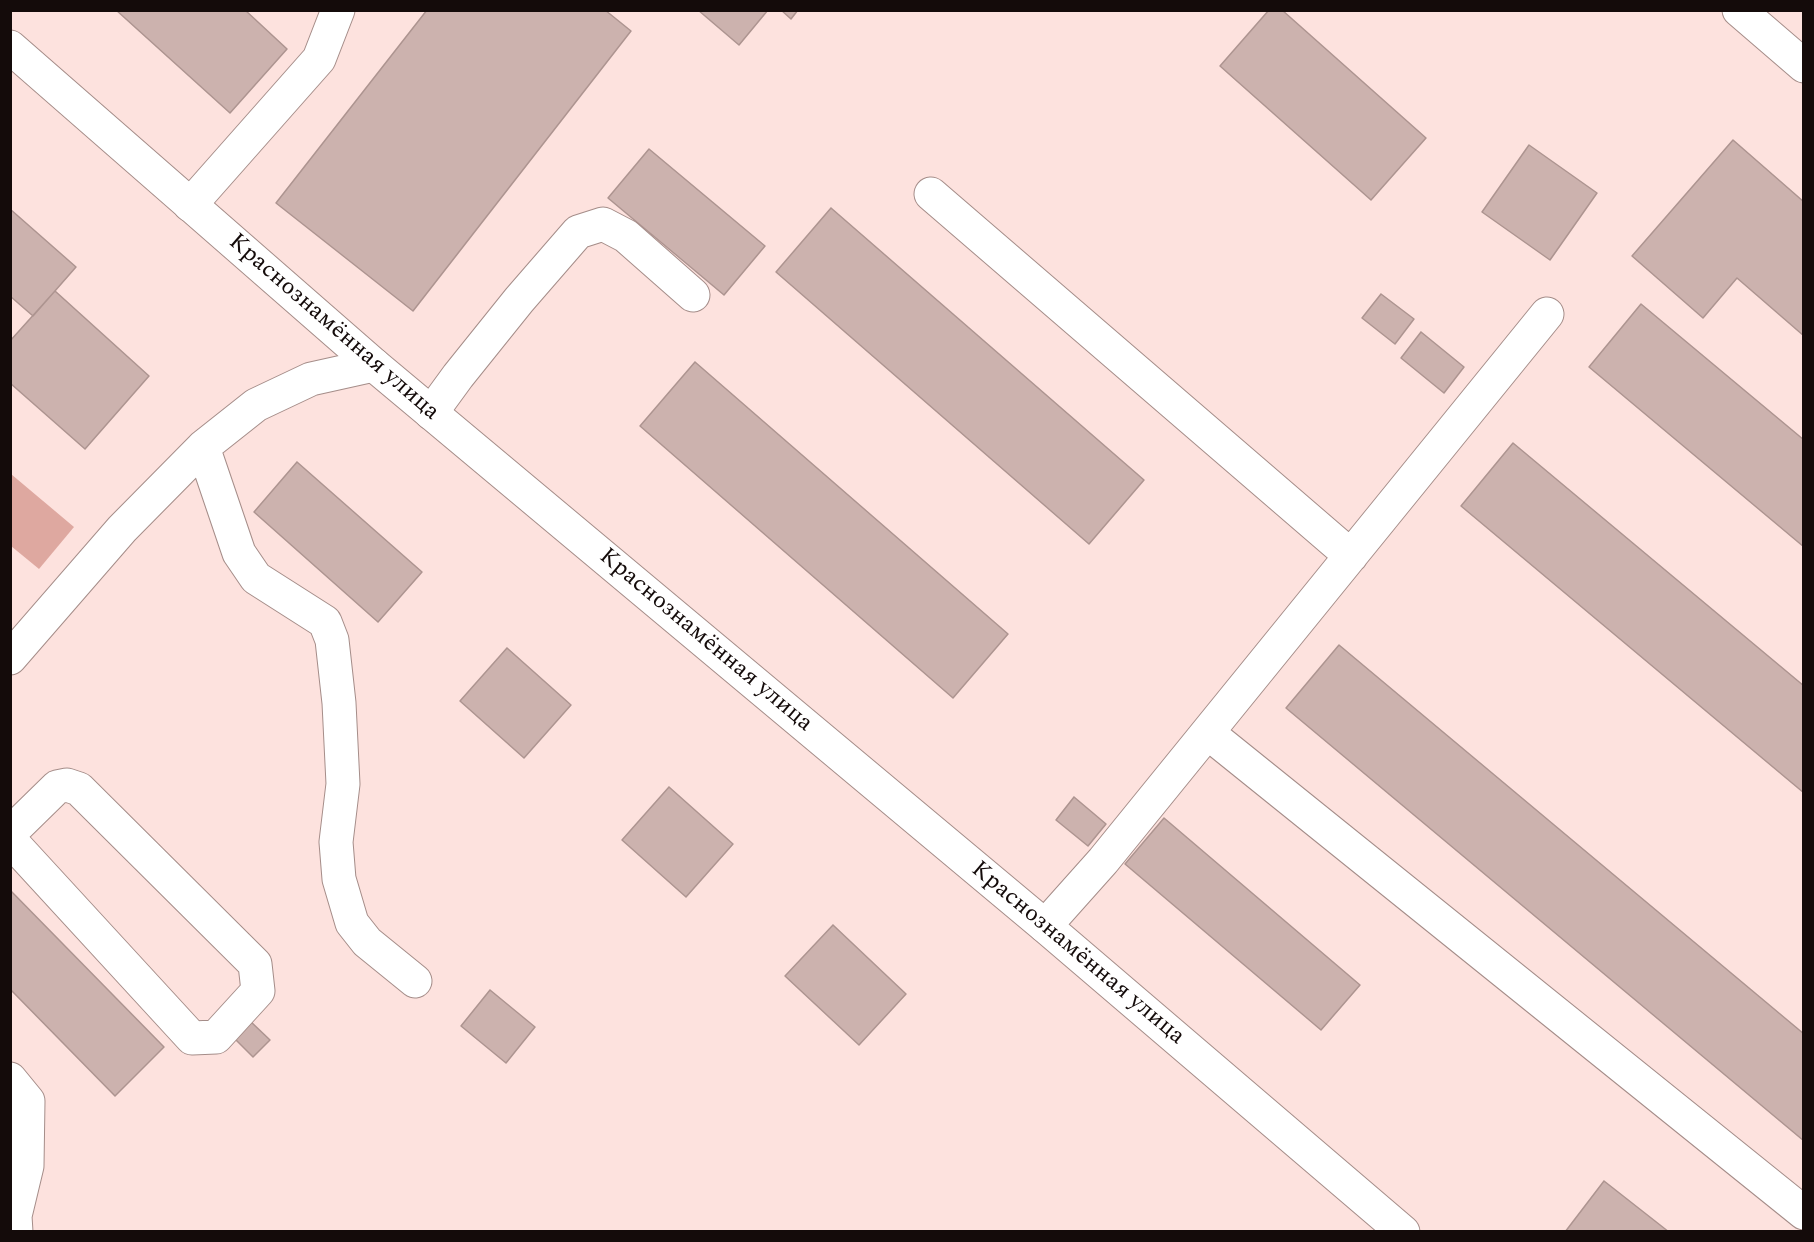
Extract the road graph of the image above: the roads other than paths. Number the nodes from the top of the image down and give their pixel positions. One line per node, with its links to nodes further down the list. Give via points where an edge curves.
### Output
1 (338, 10): 6 (main road, via 319,59)
2 (1739, 10): 4 (main road)
3 (10, 47): 6 (main road, Краснознамённая улица)
4 (1803, 66)
5 (931, 194): 12 (main road)
6 (190, 205): 9 (main road, Краснознамённая улица)
7 (693, 295): 10 (main road, via 626,236 603,224 579,232 519,300)
8 (1547, 314): 12 (main road)
9 (374, 365): 10 (main road, Краснознамённая улица); 11 (main road, via 311,379 256,405)
10 (431, 413): 17 (main road, Краснознамённая улица)
11 (203, 447): 13 (main road, via 122,529); 18 (main road, via 239,553 256,578 325,622 332,640 339,704 343,784 336,842 339,879 352,923 367,942)
12 (1351, 556): 14 (main road)
13 (10, 658)
14 (1208, 733): 17 (main road, via 1104,861); 20 (main road)
15 (10, 833): 16 (main road, via 57,787 79,789 255,964 258,991 216,1037 192,1038)
16 (10, 840)
17 (1045, 926): 22 (main road, Краснознамённая улица)
18 (415, 981)
19 (10, 1079): 21 (main road, via 28,1101 27,1166 15,1216)
20 (1803, 1213)
21 (16, 1232)
22 (1402, 1232)

